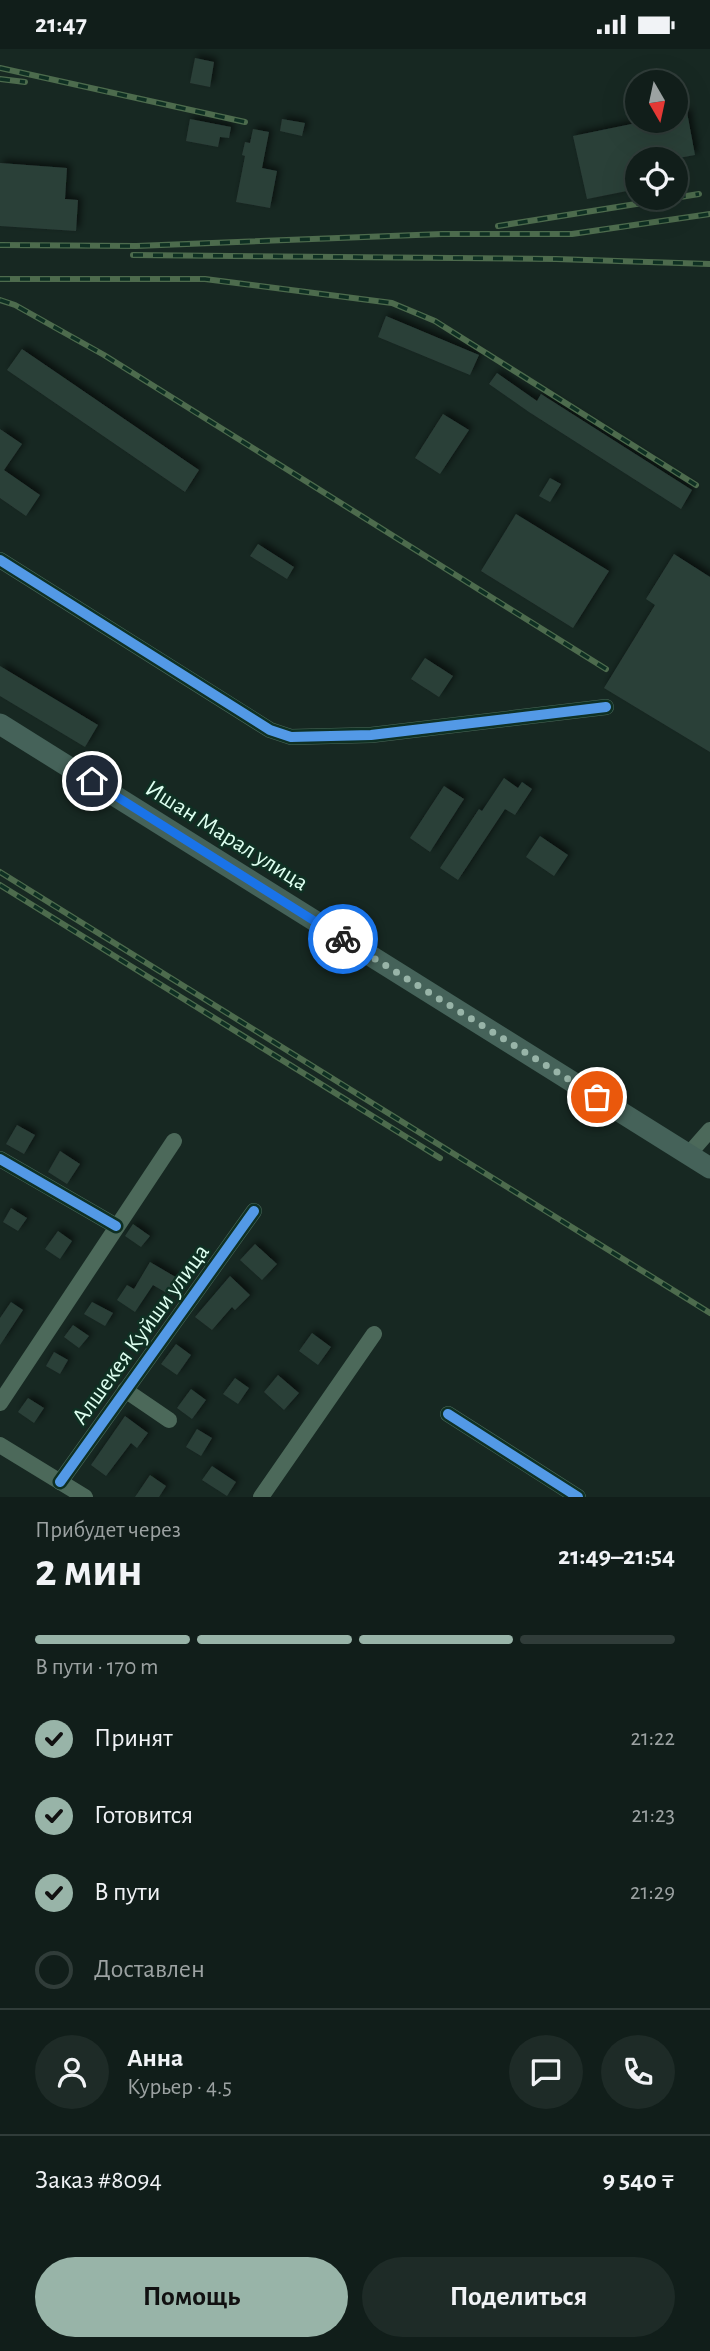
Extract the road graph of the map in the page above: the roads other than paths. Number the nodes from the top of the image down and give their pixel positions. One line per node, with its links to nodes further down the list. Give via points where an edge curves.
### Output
1 (0, 560): 2 (street, via 270,730 291,737 371,735)
2 (606, 707)
3 (0, 724): 6 (main road, Ишан Марал улица)
4 (710, 1130): 6 (street)
5 (174, 1141): 10 (street)
6 (688, 1155): 8 (main road, Ишан Марал улица)
7 (0, 1159): 10 (street)
8 (710, 1168)
9 (254, 1211): 12 (street, Алшекея Куйши улица)
10 (116, 1226): 13 (street)
11 (374, 1333): 19 (street)
12 (125, 1390): 15 (street); 17 (street, Алшекея Куйши улица)
13 (0, 1403)
14 (448, 1414): 20 (street)
15 (169, 1420)
16 (0, 1445): 17 (street)
17 (60, 1482): 18 (street)
18 (85, 1497)
19 (261, 1497)
20 (578, 1497)

